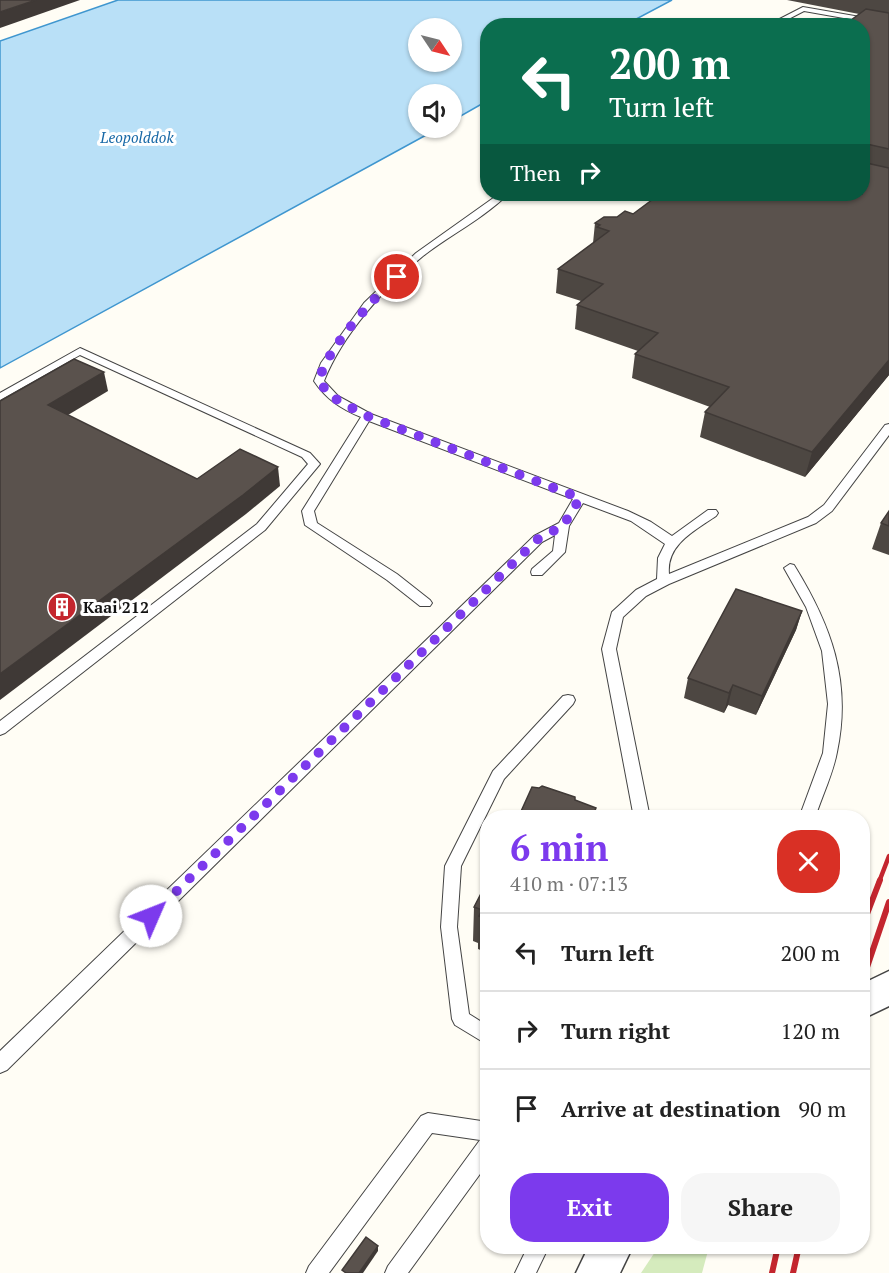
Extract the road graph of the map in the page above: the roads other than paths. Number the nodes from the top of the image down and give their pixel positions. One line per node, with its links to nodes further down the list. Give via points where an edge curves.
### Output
1 (785, 18): 2 (lane, via 803,9)
2 (855, 18)
3 (870, 21): 4 (lane)
4 (889, 24)
5 (494, 201): 7 (lane, via 419,255 374,298 326,363 319,381 323,389)
6 (0, 397): 18 (lane, via 80,351 306,455 314,464 261,527)
7 (367, 416): 9 (lane); 16 (lane, via 308,512 311,525)
8 (889, 427): 15 (lane, via 828,508 812,520)
9 (580, 498): 11 (lane); 12 (lane, via 634,516)
10 (712, 513): 12 (lane)
11 (563, 526): 14 (lane, via 560,552); 26 (lane, via 538,539)
12 (671, 542): 15 (lane, via 661,568)
13 (789, 568): 21 (lane, via 813,607 830,651 835,704 830,753)
14 (537, 572)
15 (664, 581): 20 (lane, via 641,593 617,615 609,649)
16 (425, 603)
17 (568, 700): 19 (lane, via 498,775)
18 (0, 729)
19 (481, 810)
20 (640, 810)
21 (810, 810)
22 (480, 811): 25 (lane, via 453,866 449,927 461,1019)
23 (889, 987): 24 (street)
24 (870, 998)
25 (480, 1032)
26 (0, 1064)
27 (480, 1131): 30 (lane, via 428,1123)
28 (480, 1157): 31 (lane)
29 (535, 1254): 32 (lane)
30 (316, 1273)
31 (395, 1273)
32 (525, 1273)

